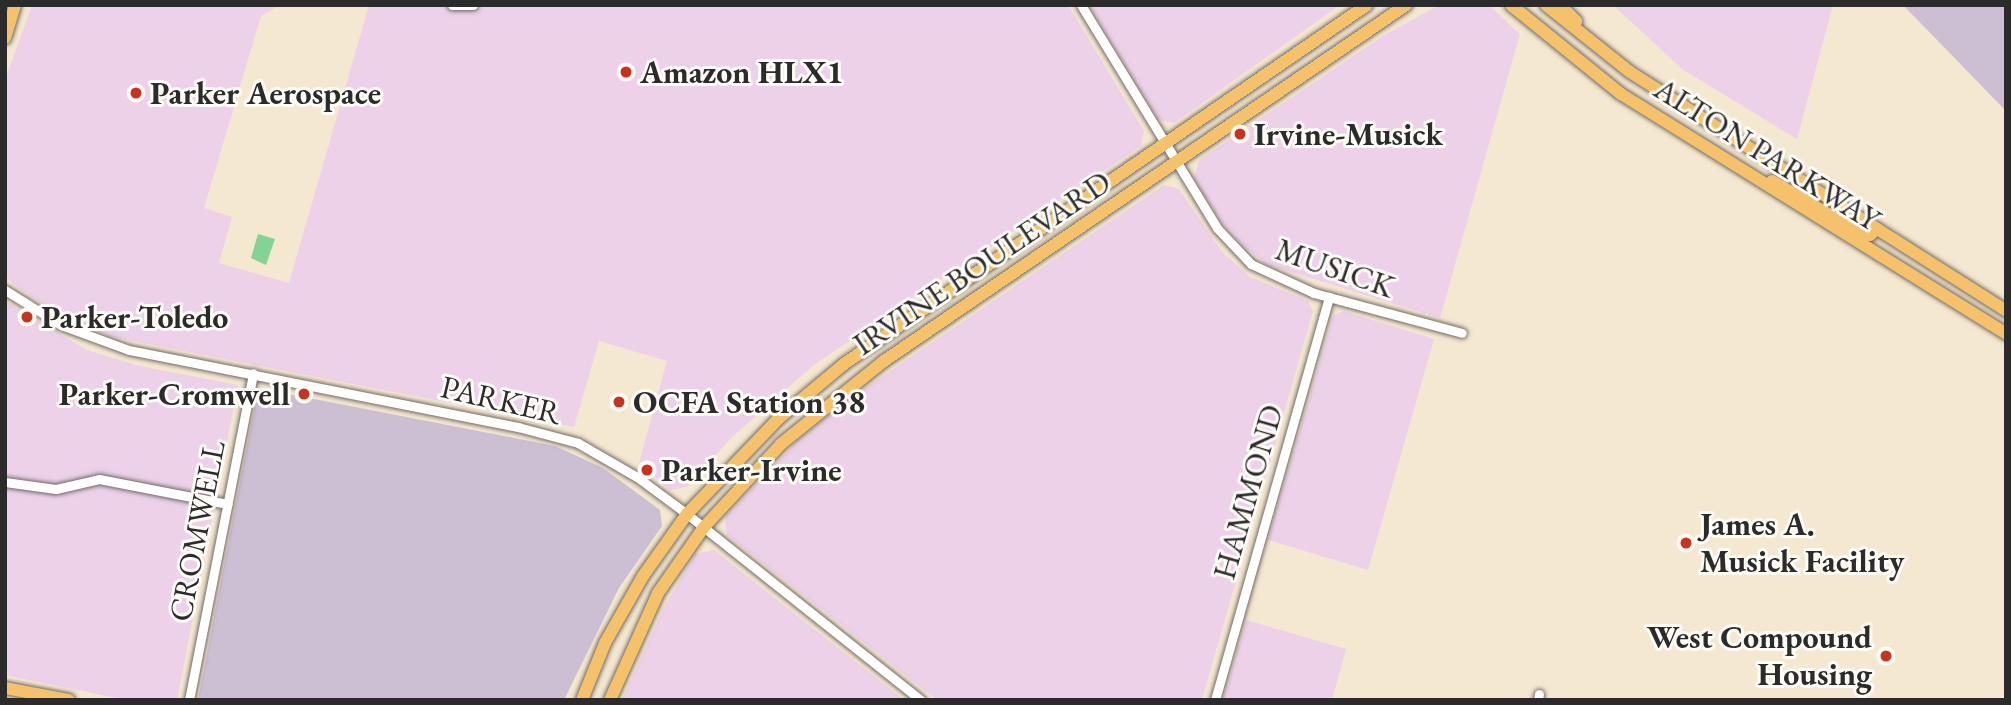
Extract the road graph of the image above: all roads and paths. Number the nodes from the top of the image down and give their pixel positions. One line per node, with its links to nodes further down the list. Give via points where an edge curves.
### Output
1 (15, 5): 11 (main road)
2 (452, 5): 3 (street)
3 (473, 5)
4 (1093, 5): 10 (street)
5 (1367, 5): 13 (main road, IRVINE BOULEVARD)
6 (1406, 5): 14 (main road, IRVINE BOULEVARD)
7 (1511, 5): 15 (main road, ALTON PARKWAY, via 1621,94)
8 (1546, 5): 12 (main road, ALTON PARKWAY)
9 (1560, 5): 12 (main road)
10 (1083, 9): 13 (street, MUSICK)
11 (5, 38)
12 (1616, 61): 16 (main road, ALTON PARKWAY)
13 (1167, 146): 14 (street, MUSICK); 25 (main road, IRVINE BOULEVARD, via 844,364 778,419)
14 (1177, 162): 18 (street, MUSICK, via 1217,228 1251,264); 26 (main road, IRVINE BOULEVARD, via 857,381 781,444)
15 (1766, 185): 16 (main road, via 1777,181 1860,233 1870,235); 21 (main road, ALTON PARKWAY)
16 (1877, 229): 19 (main road, ALTON PARKWAY)
17 (5, 290): 22 (street, PARKER, via 85,337)
18 (1329, 298): 20 (street, MUSICK); 33 (street, HAMMOND)
19 (2006, 311)
20 (1462, 333)
21 (2006, 334)
22 (253, 373): 24 (street, CROMWELL); 25 (street, PARKER, via 558,436 613,461)
23 (5, 482): 24 (street, via 56,489 99,479)
24 (228, 503): 29 (street, CROMWELL)
25 (687, 514): 26 (street, PARKER); 30 (main road, IRVINE BOULEVARD, via 643,576 605,643)
26 (704, 527): 31 (main road, IRVINE BOULEVARD, via 658,593); 32 (street, PARKER)
27 (5, 688): 28 (main road)
28 (69, 700)
29 (189, 700)
30 (582, 700)
31 (610, 700)
32 (921, 700)
33 (1215, 700)

